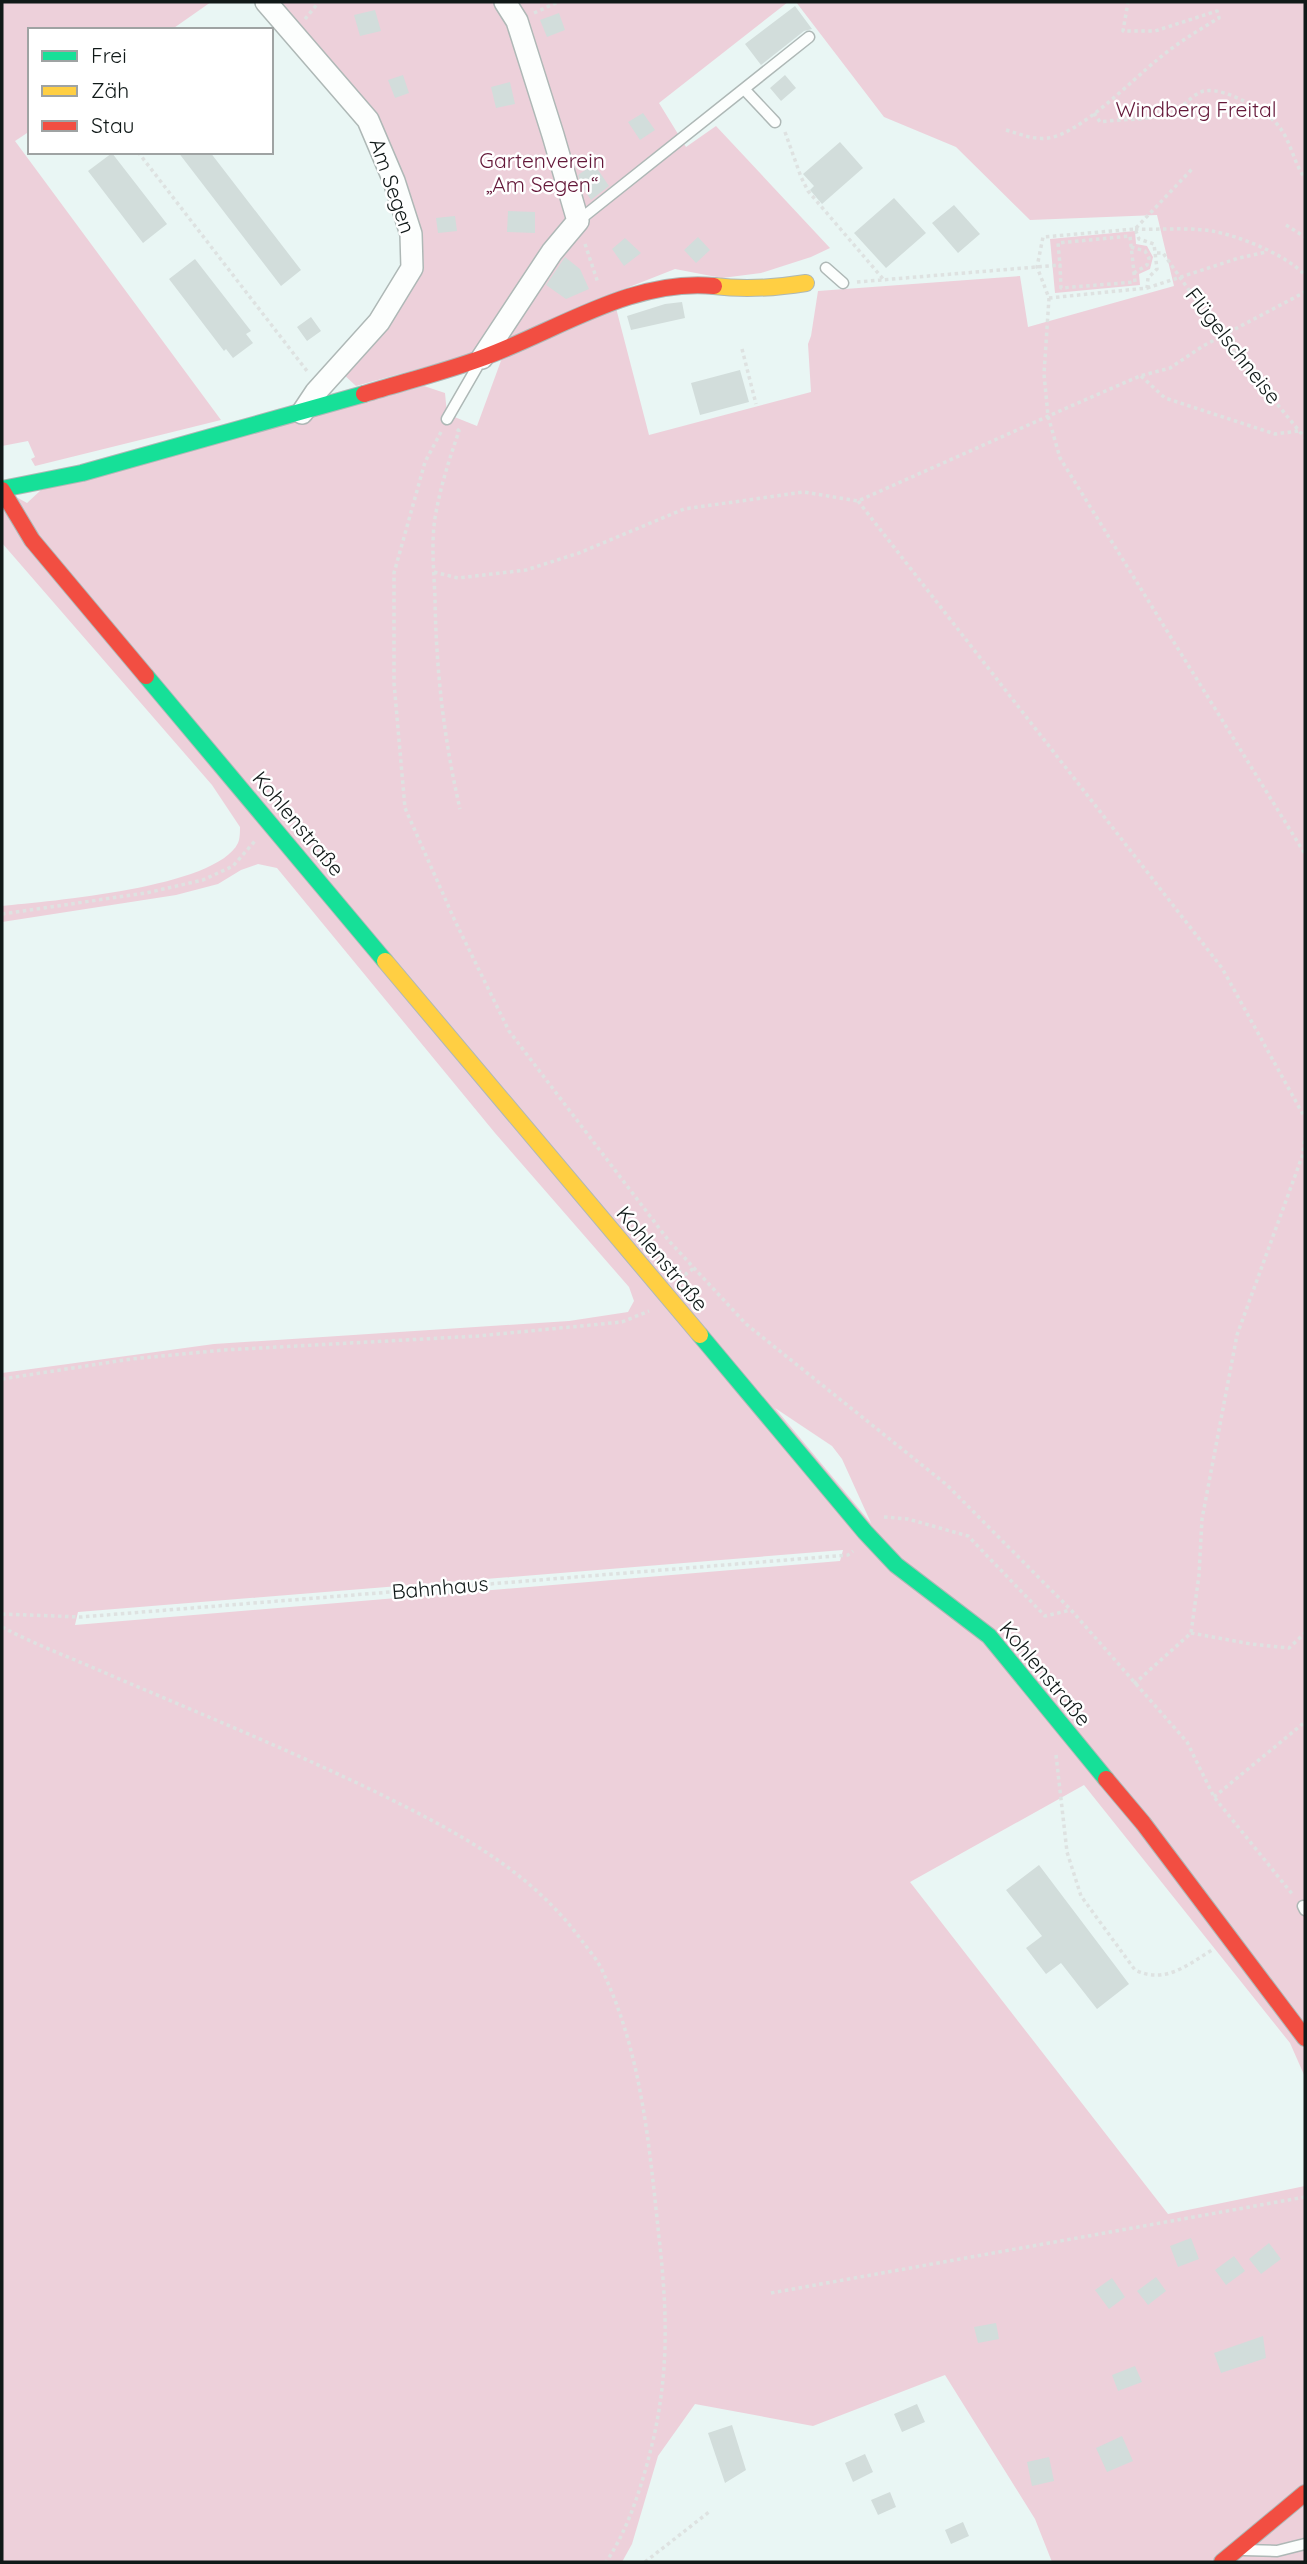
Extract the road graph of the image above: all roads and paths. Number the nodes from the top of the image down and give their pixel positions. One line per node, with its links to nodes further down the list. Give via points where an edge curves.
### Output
1 (266, 2): 36 (street, Am Segen, via 368,120 411,234 412,268 379,322)
2 (505, 2): 12 (street, via 517,21)
3 (1129, 2): 6 (path, via 1123,31 1156,31 1217,11 1219,18 1159,59)
4 (809, 37): 5 (lane)
5 (744, 89): 7 (lane); 12 (lane)
6 (1094, 113): 8 (path, via 1049,138 1029,138); 11 (path, via 1100,122 1167,115 1198,92 1214,89 1232,94 1274,121 1289,140)
7 (775, 122): 25 (path, via 786,133 808,191)
8 (1006, 130)
9 (140, 154): 36 (path, via 308,373)
10 (1193, 168): 14 (path)
11 (1305, 178)
12 (578, 221): 31 (path); 34 (street, via 552,252)
13 (1286, 225): 15 (path)
14 (1135, 229): 17 (path, via 1213,231); 18 (path, via 1139,239 1154,244); 20 (path, via 1043,237)
15 (1305, 237)
16 (1131, 247): 19 (path, via 1130,236 1058,243); 22 (path); 22 (path, via 1145,251 1149,258 1147,265)
17 (1268, 252): 23 (path, via 1294,264); 24 (path)
18 (1157, 253): 24 (path, Flügelschneise, via 1163,253); 28 (path, via 1157,269 1148,278)
19 (1060, 265): 20 (path); 22 (path, via 1061,288 1135,282)
20 (1037, 267): 25 (path); 30 (path)
21 (826, 268): 27 (lane)
22 (1134, 273)
23 (1305, 275)
24 (1180, 277): 28 (path); 32 (path, Flügelschneise)
25 (884, 280): 27 (path)
26 (806, 283): 31 (street, via 740,289 682,285)
27 (843, 283)
28 (1147, 288): 30 (path)
29 (1305, 292): 32 (path)
30 (1049, 299): 39 (path, via 1044,374)
31 (605, 305): 34 (street)
32 (1221, 336): 35 (path, via 1170,368); 41 (path, Flügelschneise)
33 (742, 349): 37 (path)
34 (482, 358): 38 (street); 40 (lane)
35 (1140, 376): 39 (path); 41 (path, via 1165,398 1275,434)
36 (316, 392): 38 (street, Am Segen)
37 (756, 404)
38 (302, 413): 43 (street, via 82,473)
39 (1048, 416): 44 (path); 48 (path, via 1060,458)
40 (447, 419): 45 (path, via 459,431 434,522); 57 (path, via 425,462 394,573 394,683 405,808 509,1031 669,1241 746,1324 947,1485)
41 (1299, 430): 42 (path, Flügelschneise)
42 (1305, 438)
43 (2, 489): 47 (street, Kohlenstraße, via 32,540)
44 (858, 501): 45 (path, via 804,492 684,509 526,570 458,578); 50 (path, via 1222,968)
45 (434, 572): 46 (path, via 444,730)
46 (460, 809)
47 (271, 823): 49 (path, via 233,866 203,880); 53 (street, Kohlenstraße)
48 (1305, 855)
49 (2, 914)
50 (1305, 1118)
51 (1305, 1136): 52 (path)
52 (1304, 1154): 60 (path, via 1237,1335 1202,1519)
53 (670, 1302): 54 (path, via 622,1322 478,1336 224,1350); 56 (street, Kohlenstraße)
54 (2, 1379)
55 (878, 1517): 57 (path, via 968,1536 1045,1616)
56 (865, 1532): 58 (path, Bahnhaus, via 848,1555 81,1617); 67 (street, Kohlenstraße, via 896,1565 989,1636)
57 (1071, 1609): 62 (path)
58 (2, 1614)
59 (2, 1627): 75 (path, via 334,1772 450,1828 529,1882 570,1924 600,1966 629,2042 641,2090 666,2318 659,2415 635,2504)
60 (1191, 1633): 61 (path, via 1289,1648); 62 (path)
61 (1305, 1633)
62 (1134, 1684): 65 (path, via 1187,1742)
63 (1305, 1722): 65 (path)
64 (1055, 1750): 67 (path, via 1067,1852 1081,1896 1135,1970 1160,1977)
65 (1214, 1797): 66 (path)
66 (1304, 1908)
67 (1232, 1939): 68 (street, Kohlenstraße)
68 (1304, 2031)
69 (1305, 2197): 70 (path)
70 (771, 2293)
71 (1305, 2493): 74 (street)
72 (709, 2512): 76 (path)
73 (1305, 2544): 74 (lane, via 1277,2551)
74 (1238, 2550): 77 (street)
75 (606, 2562)
76 (645, 2562)
77 (1222, 2562)

